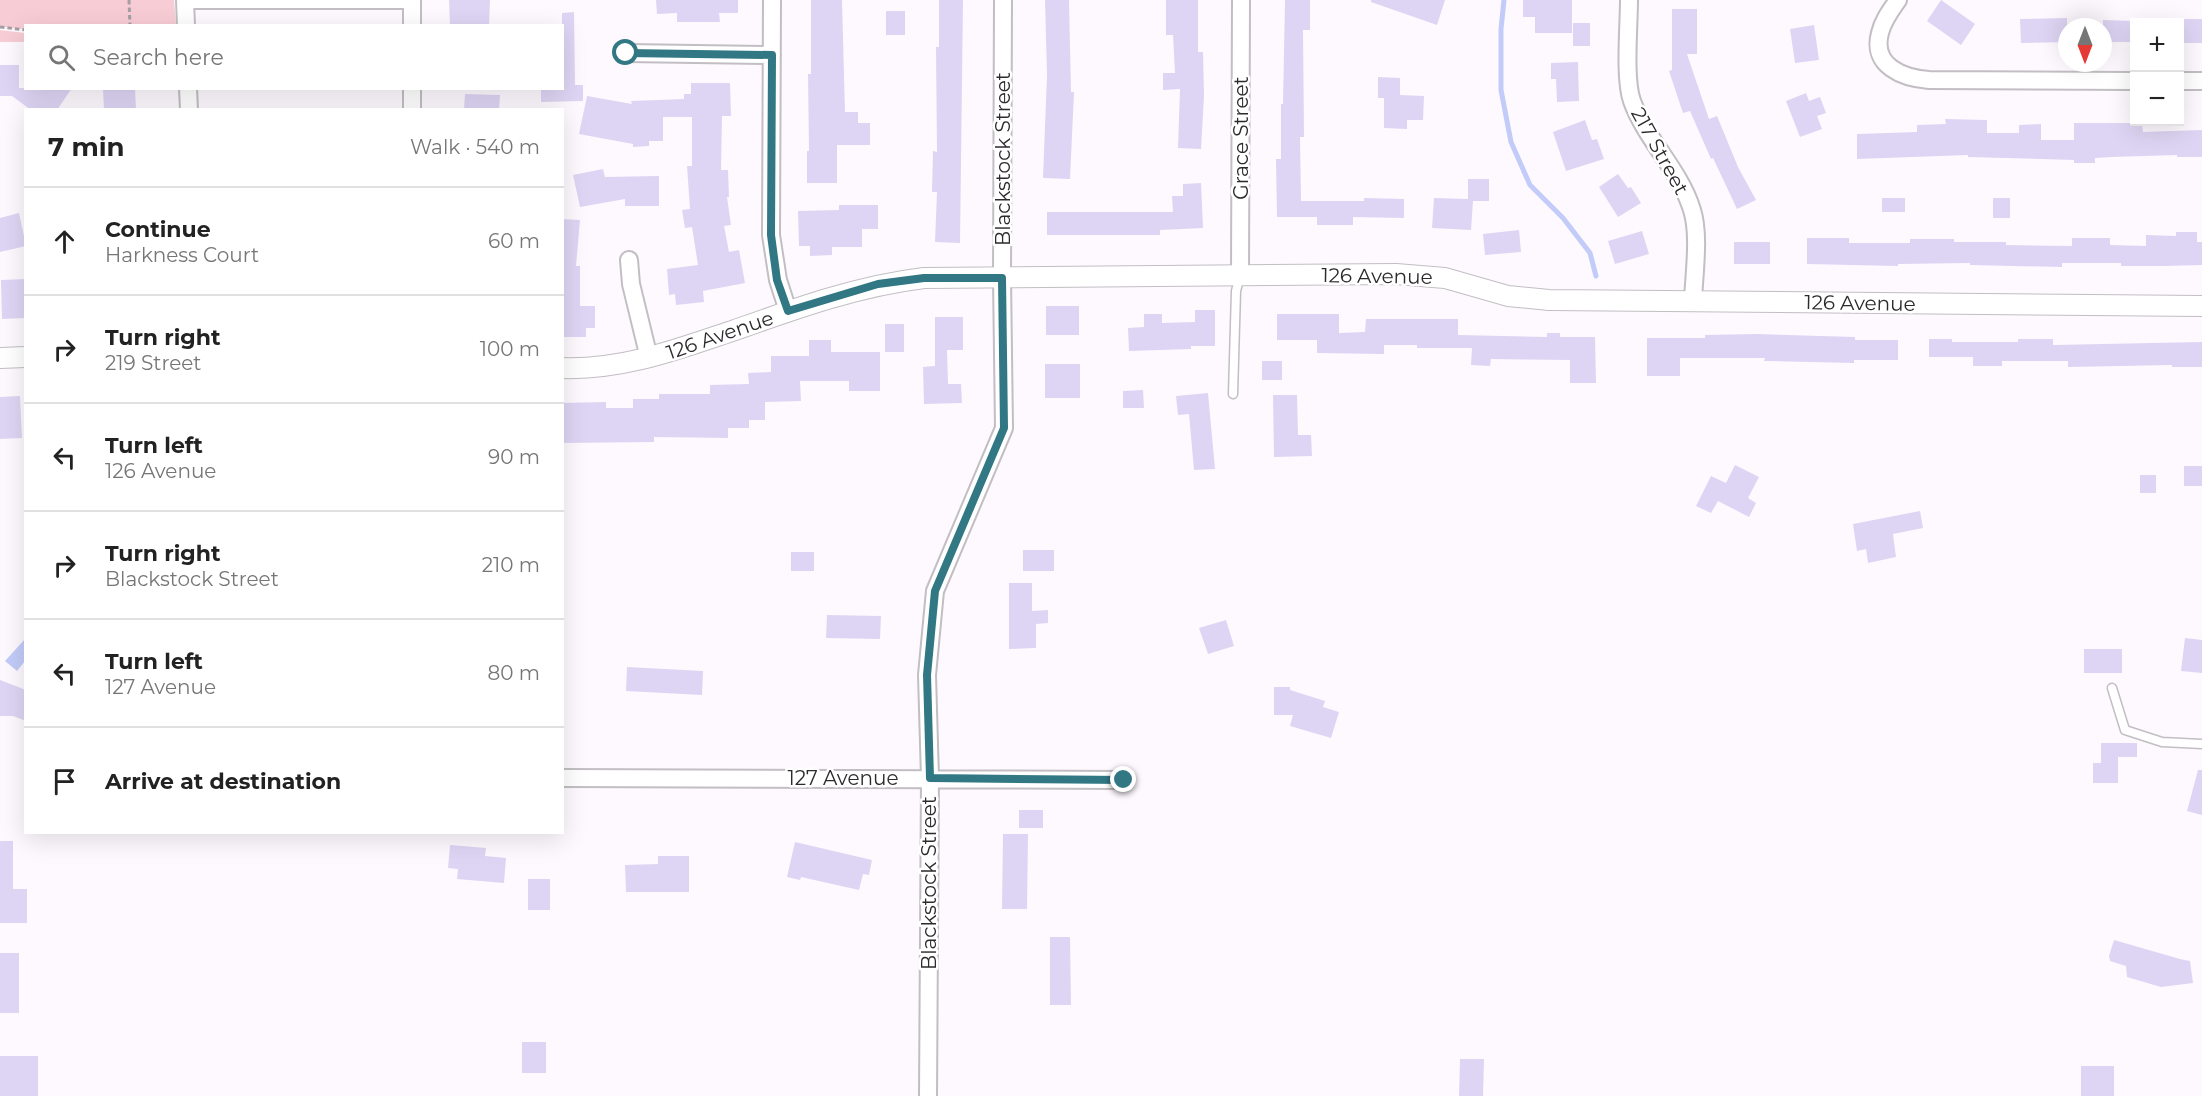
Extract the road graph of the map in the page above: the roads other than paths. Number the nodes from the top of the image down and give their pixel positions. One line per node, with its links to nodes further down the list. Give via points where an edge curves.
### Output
1 (184, 0): 2 (street); 8 (street)
2 (412, 0): 9 (street)
3 (772, 0): 11 (street)
4 (1003, 0): 21 (street, Blackstock Street)
5 (1241, 0): 20 (street, Grace Street)
6 (1629, 0): 22 (street, 217 Street, via 1632,99 1686,195 1695,220)
7 (1898, 0): 12 (street, via 1878,39 1889,67 1902,76)
8 (186, 24)
9 (412, 24)
10 (626, 53): 11 (street)
11 (772, 55): 24 (street, via 771,235 777,280)
12 (2130, 81)
13 (2184, 81): 14 (street)
14 (2202, 81)
15 (188, 90): 17 (street)
16 (412, 90): 18 (street)
17 (189, 108)
18 (412, 108)
19 (629, 260): 27 (street)
20 (1240, 276): 21 (street, 126 Avenue); 22 (street, 126 Avenue, via 1426,275 1524,298); 29 (lane, via 1236,291)
21 (1002, 278): 24 (street, 126 Avenue, via 924,278 878,284); 33 (street, Blackstock Street, via 1004,428 935,591 927,675)
22 (1693, 301): 23 (street, 126 Avenue)
23 (2202, 306)
24 (788, 311): 27 (street, 126 Avenue)
25 (24, 357): 26 (street)
26 (0, 358)
27 (649, 358): 28 (street, 126 Avenue, via 602,367)
28 (564, 368)
29 (1233, 394)
30 (2112, 688): 31 (lane, via 2125,730 2162,742)
31 (2202, 744)
32 (564, 778): 33 (street, 127 Avenue)
33 (930, 778): 34 (street, 127 Avenue); 35 (street, Blackstock Street)
34 (1124, 780)
35 (928, 1096)

